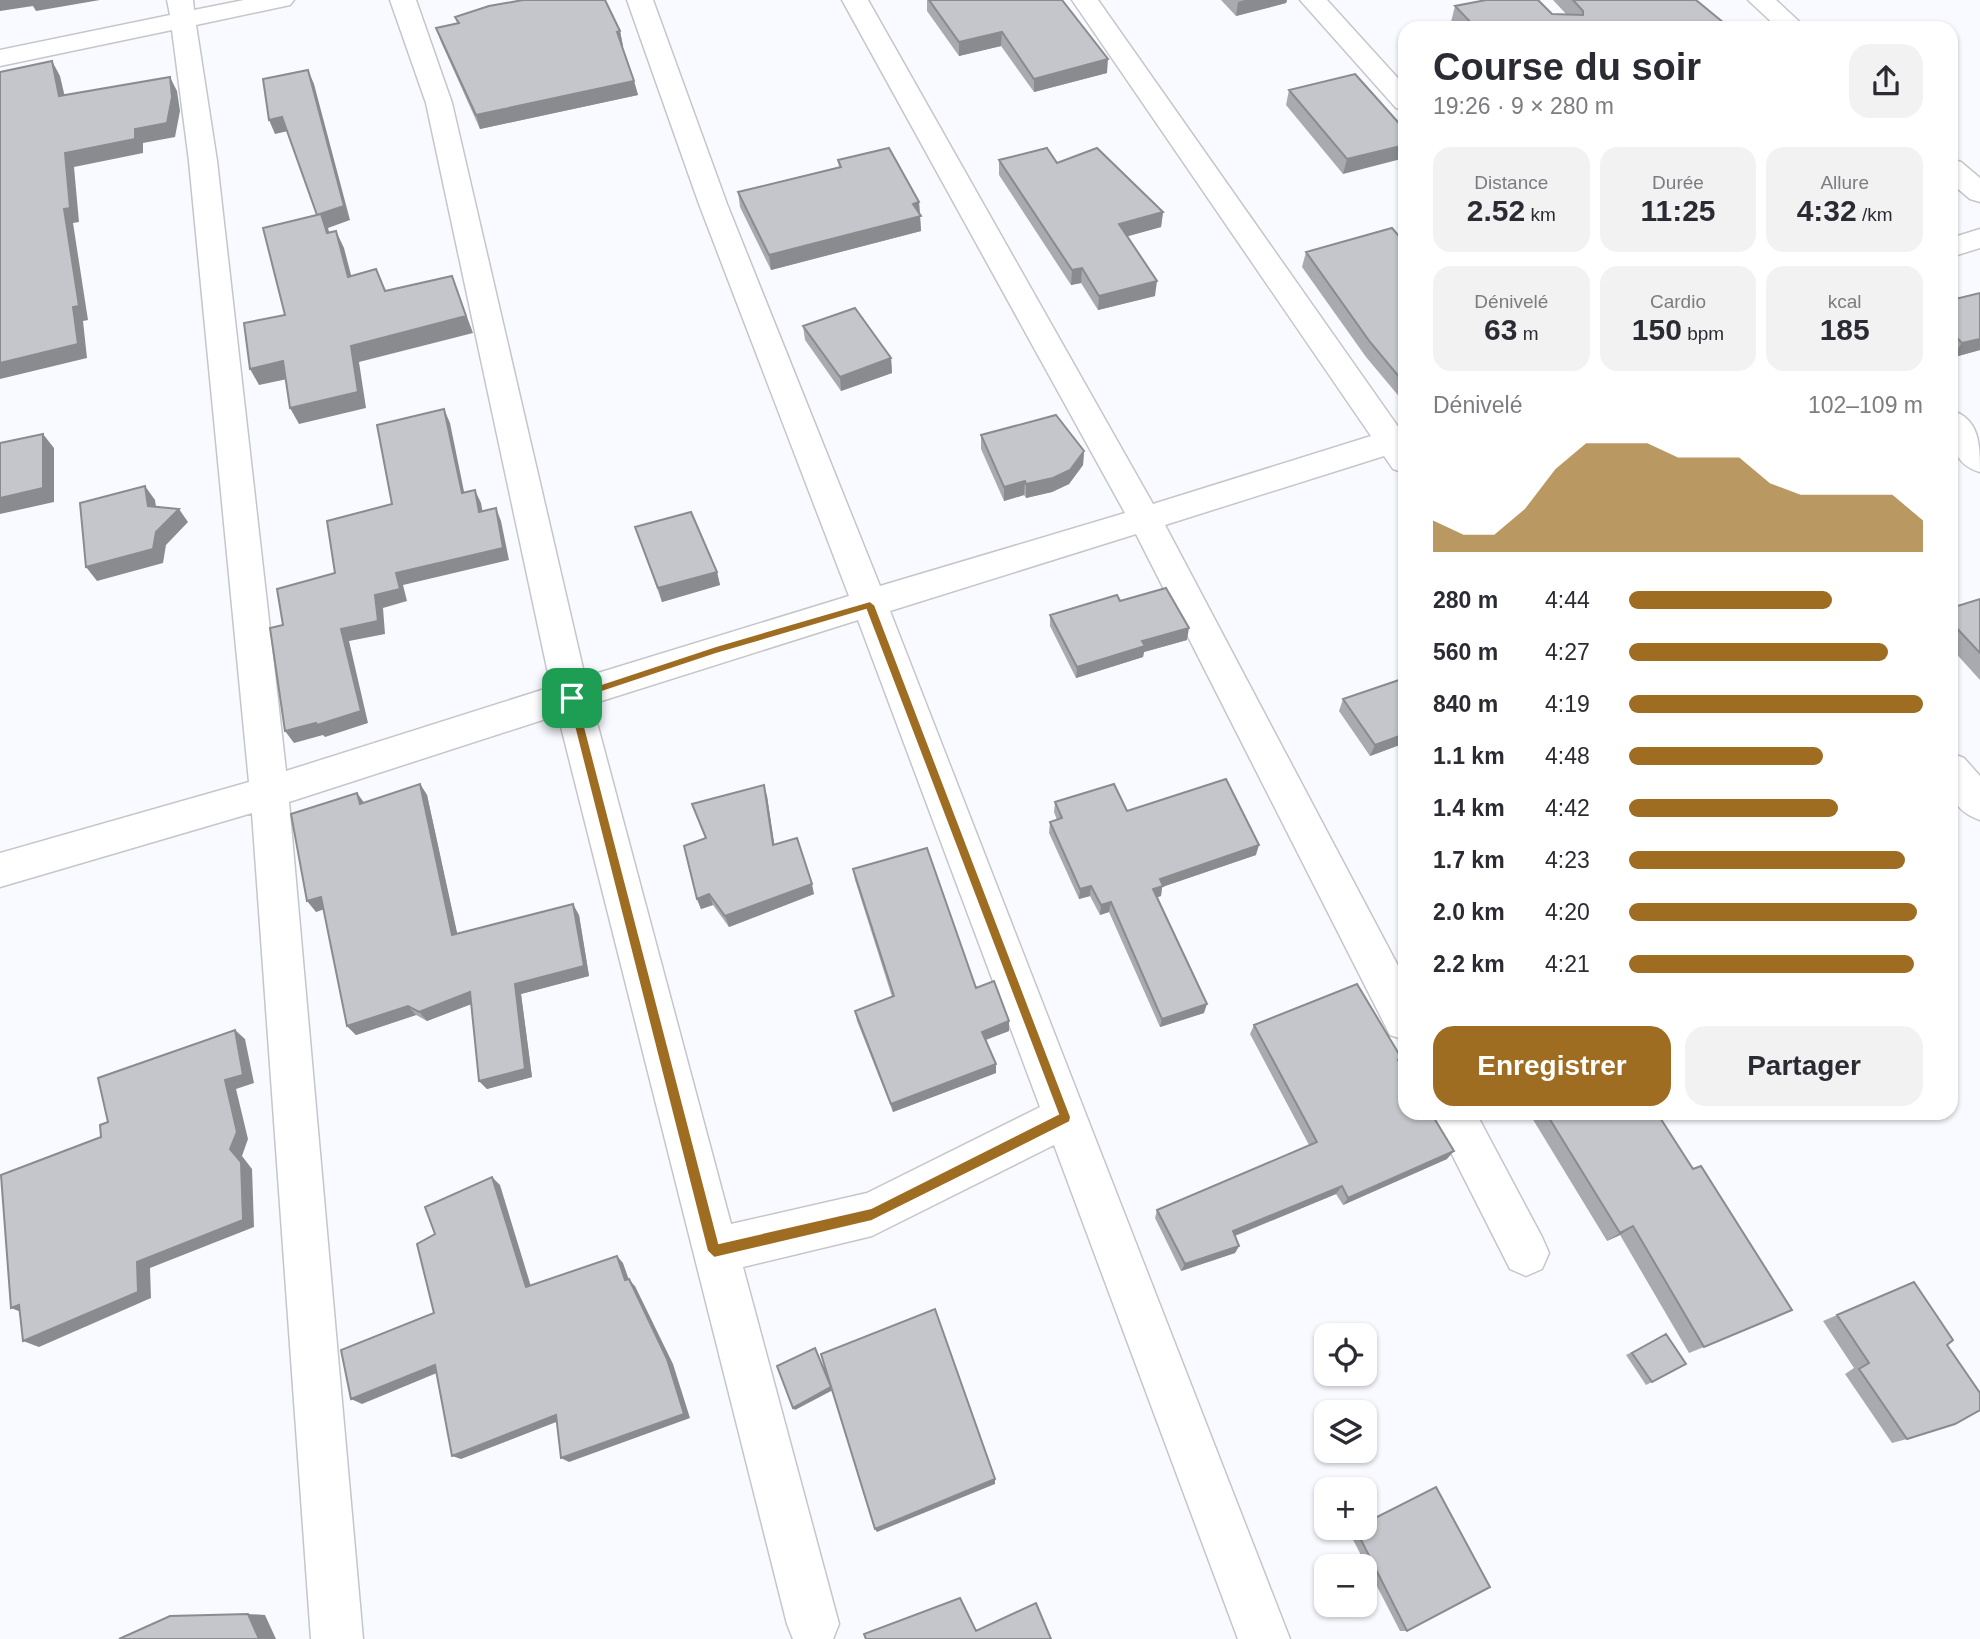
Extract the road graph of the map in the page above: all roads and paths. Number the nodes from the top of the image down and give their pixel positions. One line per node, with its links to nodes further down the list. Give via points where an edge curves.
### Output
1 (281, 0): 8 (street)
2 (402, 0): 22 (street, via 439,103)
3 (640, 0): 21 (street, via 713,204)
4 (855, 0): 20 (street)
5 (1085, 0): 17 (street)
6 (1313, 0): 11 (street)
7 (1761, 0): 9 (street)
8 (181, 10): 10 (street); 24 (street, via 203,161)
9 (1785, 21)
10 (0, 58)
11 (1398, 94)
12 (1958, 174): 13 (street)
13 (1980, 193)
14 (1980, 238): 15 (street)
15 (1958, 246)
16 (1958, 430): 19 (street)
17 (1398, 443)
18 (1398, 448): 20 (street, via 1285,472)
19 (1980, 460)
20 (1145, 519): 21 (street); 27 (street)
21 (870, 605): 22 (street); 28 (street)
22 (572, 698): 24 (street); 30 (street)
23 (1958, 777): 25 (street)
24 (269, 792): 26 (street); 33 (street)
25 (1980, 804)
26 (0, 870)
27 (1398, 1007)
28 (1065, 1117): 30 (street, via 872,1214); 34 (street)
29 (1457, 1120): 31 (street)
30 (714, 1251): 32 (street)
31 (1526, 1253)
32 (813, 1624)
33 (337, 1639)
34 (1264, 1639)

